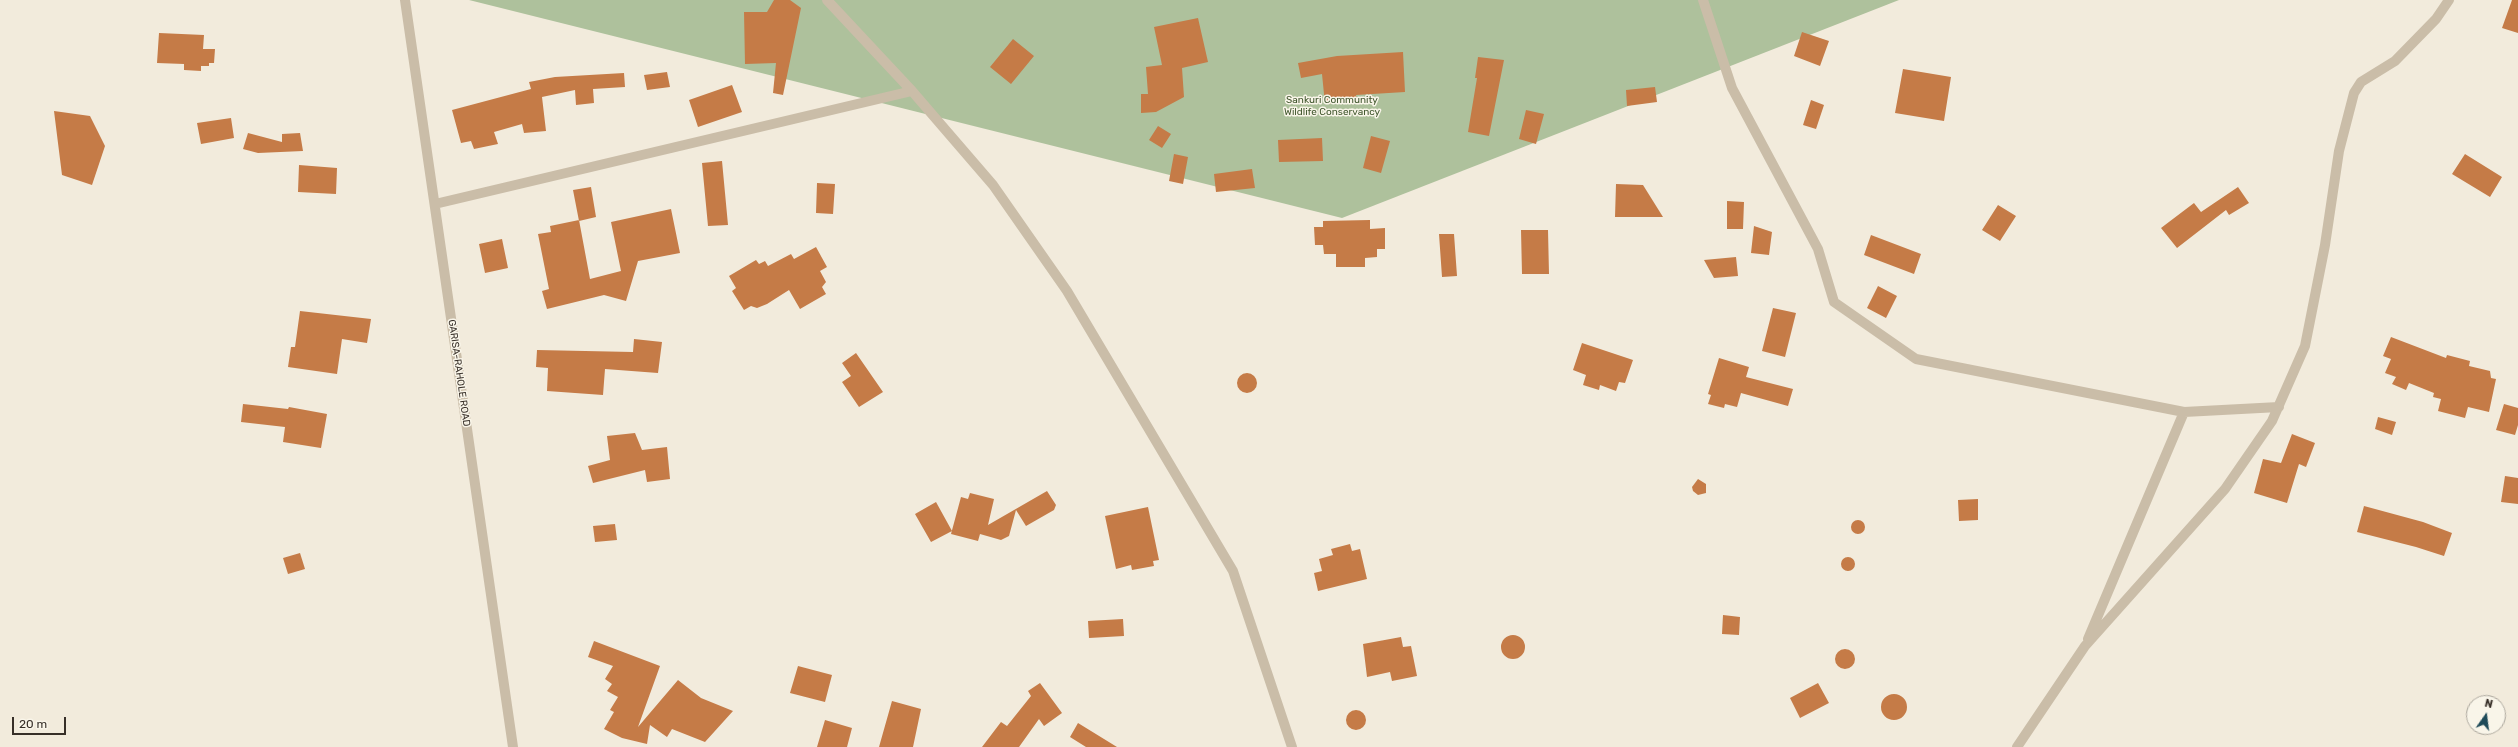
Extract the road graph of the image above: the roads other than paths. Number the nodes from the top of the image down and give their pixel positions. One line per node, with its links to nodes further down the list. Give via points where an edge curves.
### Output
1 (405, 0): 6 (street, GARISA-RAHOLE ROAD)
2 (827, 0): 5 (street)
3 (1703, 0): 8 (street, via 1732,88 1818,249 1834,302 1916,359)
4 (2449, 0): 7 (street, via 2436,19 2395,61 2361,82 2354,93 2339,151 2325,246 2305,346)
5 (912, 91): 6 (street); 11 (street, via 993,186 1067,291 1233,571)
6 (435, 204): 10 (street, GARISA-RAHOLE ROAD)
7 (2279, 407): 8 (street); 9 (street, via 2225,489)
8 (2184, 412): 9 (street)
9 (2085, 646): 12 (street)
10 (513, 747)
11 (1292, 747)
12 (2017, 747)

